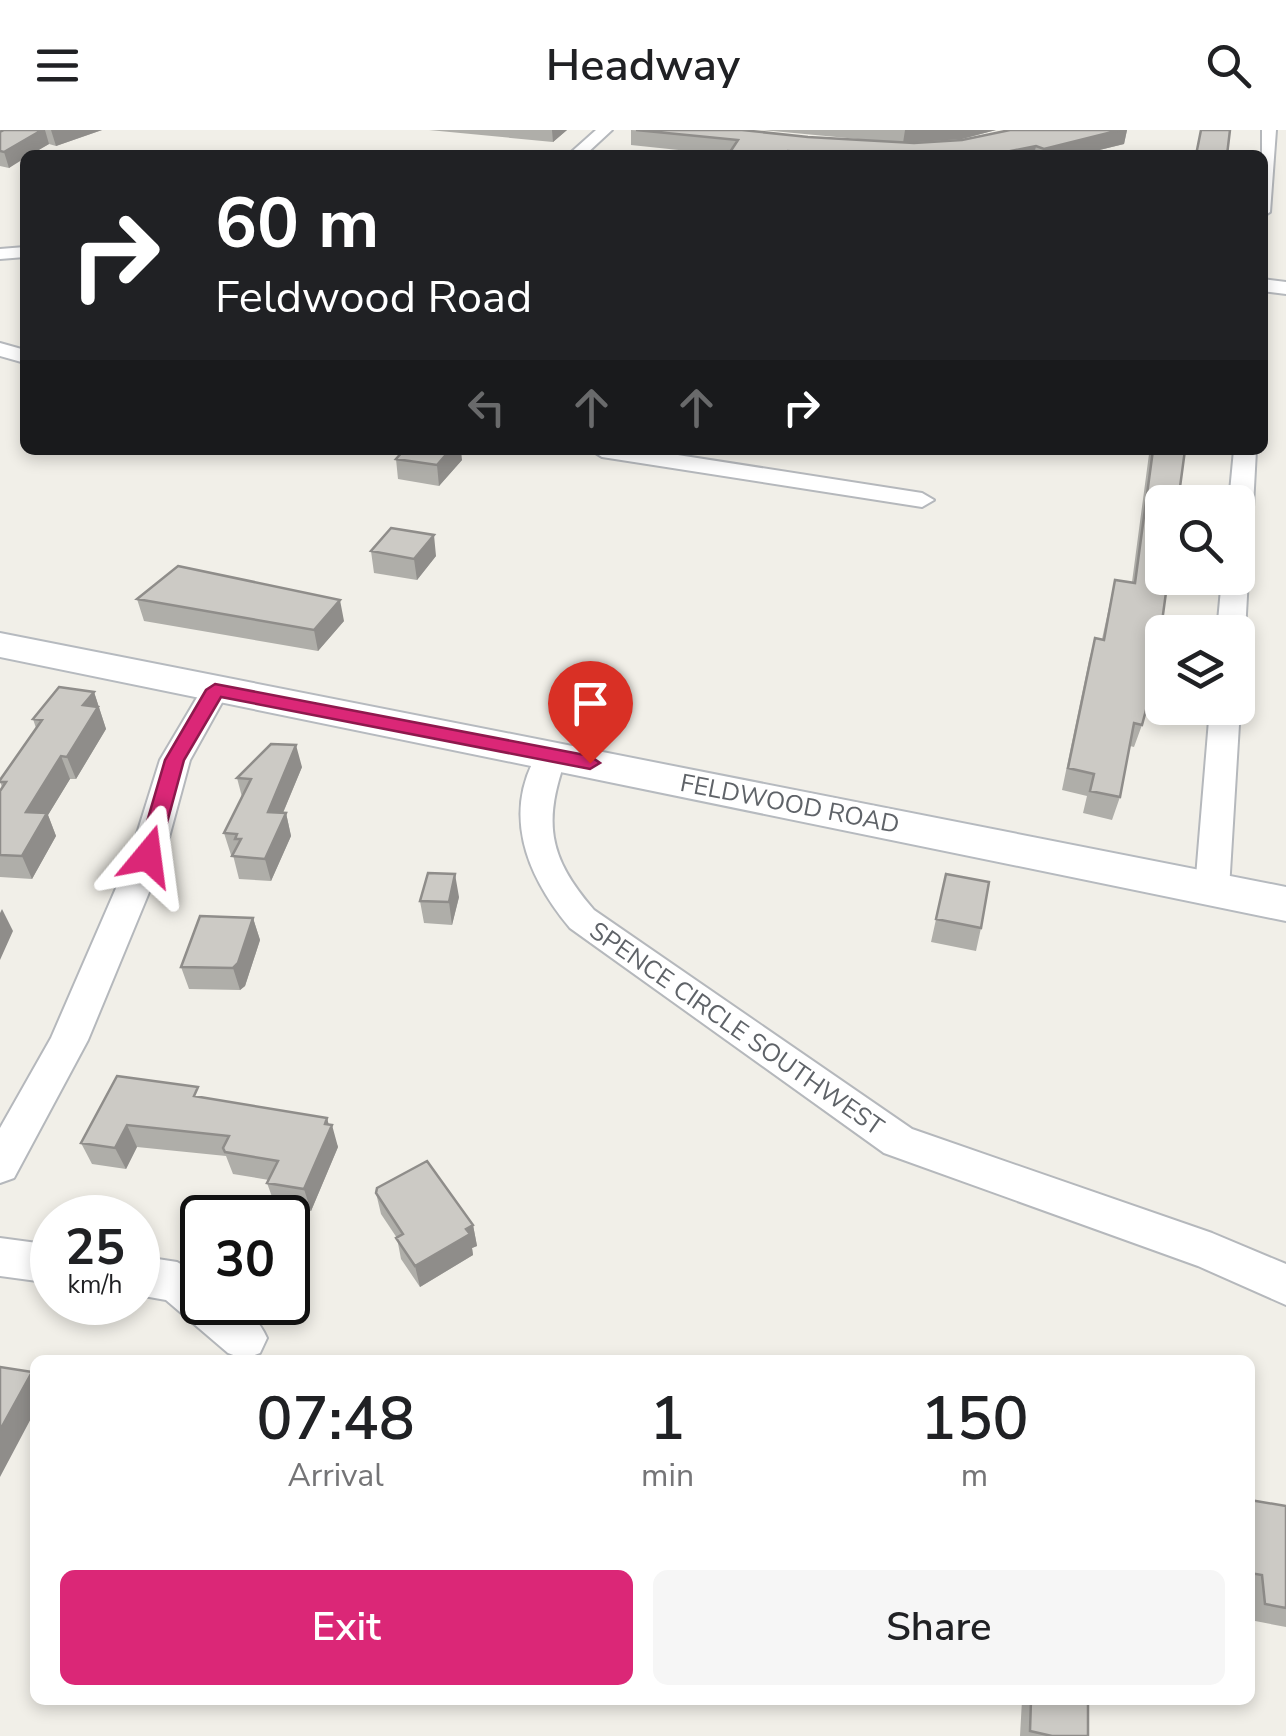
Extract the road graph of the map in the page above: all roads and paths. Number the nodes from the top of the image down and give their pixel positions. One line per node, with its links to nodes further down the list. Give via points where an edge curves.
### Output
1 (606, 130): 2 (street)
2 (582, 150)
3 (634, 455): 6 (street)
4 (1245, 455): 5 (street)
5 (1242, 485)
6 (922, 500)
7 (0, 645): 8 (street, FELDWOOD ROAD)
8 (215, 690): 10 (street, FELDWOOD ROAD); 13 (street, via 174,760 148,856 69,1040)
9 (1224, 725): 11 (street)
10 (552, 755): 11 (street, FELDWOOD ROAD); 17 (street, SPENCE CIRCLE SOUTHWEST, via 536,801 541,854 554,888 582,919 898,1141 1212,1252)
11 (1212, 889): 12 (street, FELDWOOD ROAD)
12 (1286, 904)
13 (0, 1166)
14 (0, 1257): 15 (street)
15 (30, 1261)
16 (160, 1279): 18 (street, via 177,1282)
17 (1286, 1285)
18 (244, 1338)

